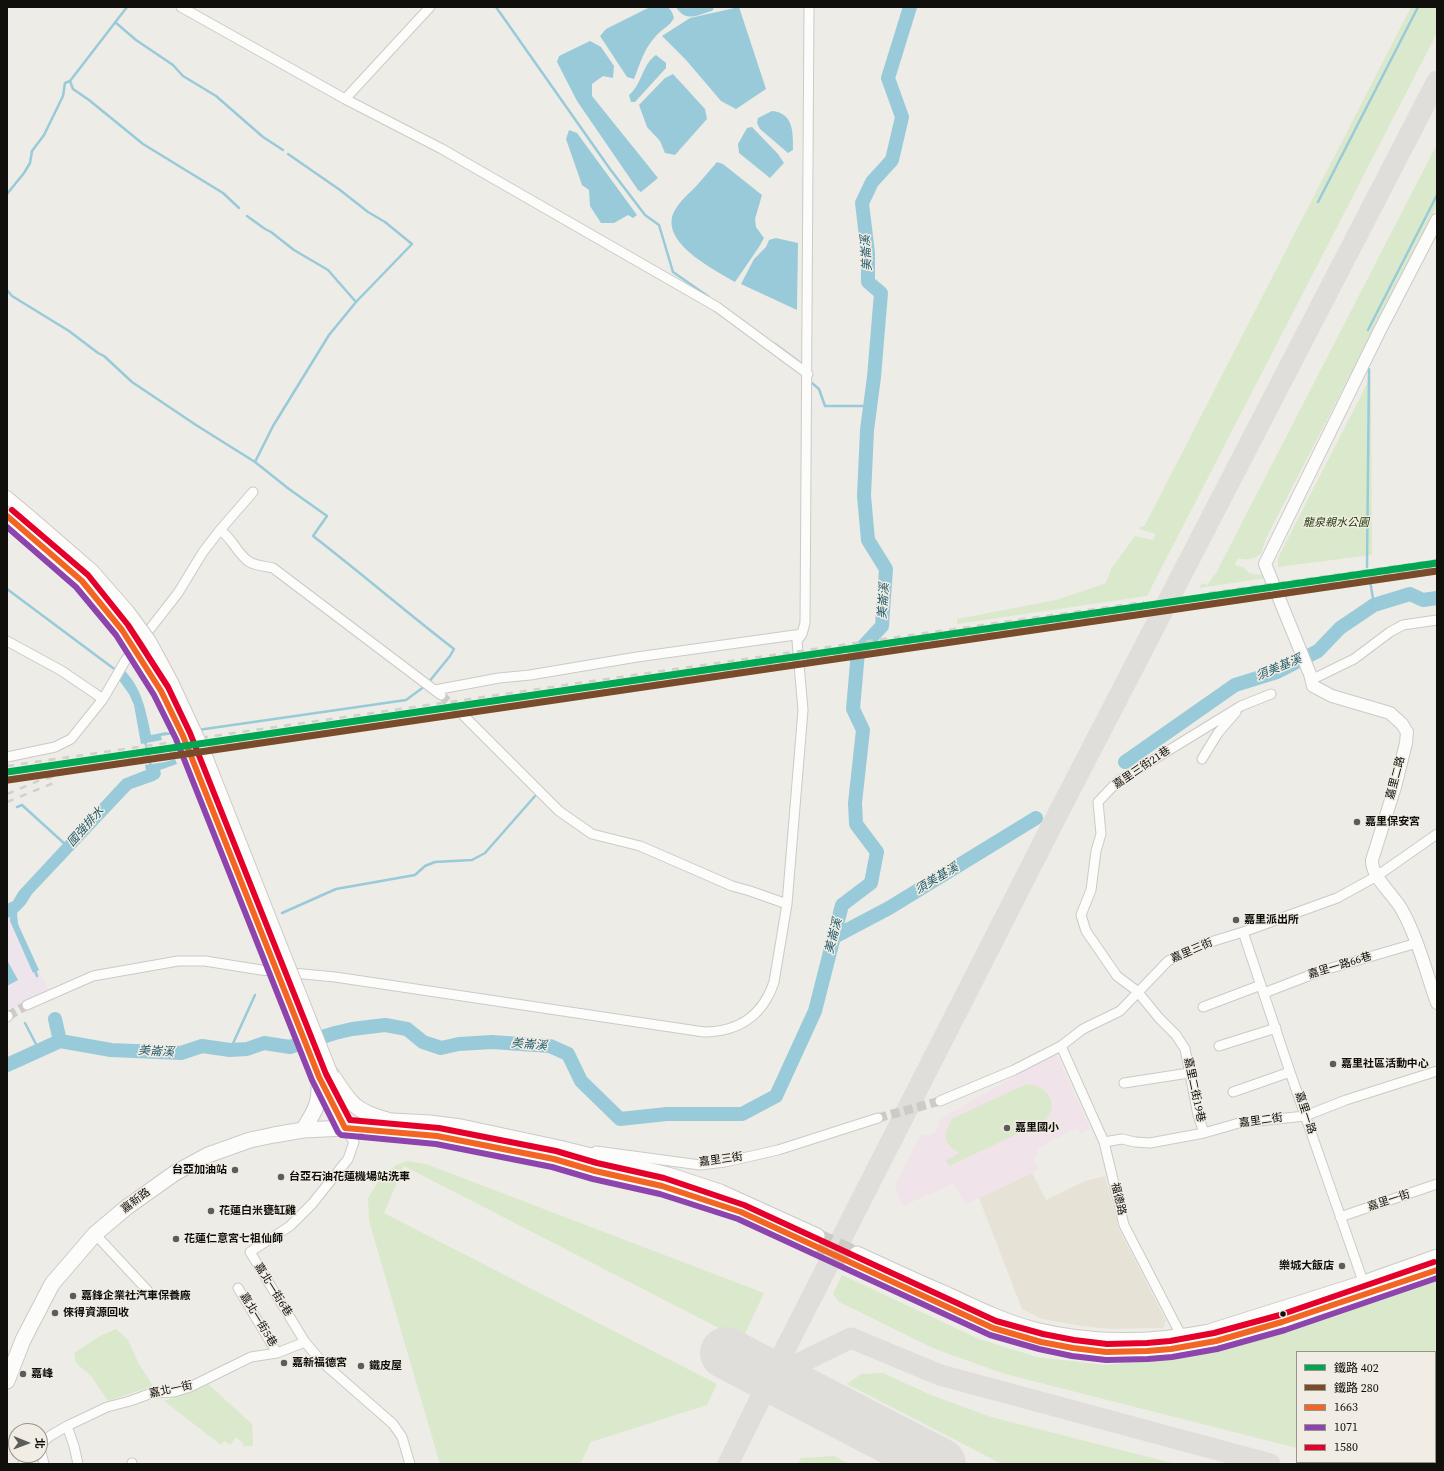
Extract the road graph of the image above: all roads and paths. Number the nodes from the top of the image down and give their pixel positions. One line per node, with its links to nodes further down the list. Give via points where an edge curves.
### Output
1 (181, 7): 4 (street)
2 (430, 7): 4 (street)
3 (809, 7): 6 (street)
4 (344, 98): 6 (street, via 442,148 717,306)
5 (1437, 220): 14 (street, via 1265,564)
6 (808, 374): 12 (street, via 805,623)
7 (253, 492): 10 (street)
8 (7, 497): 37 (street, bridge, via 92,570 128,611 169,675 204,751)
9 (7, 516): 37 (street, bridge, via 82,581 122,630 160,691 183,736)
10 (220, 530): 12 (street, via 247,560 273,568 432,688); 16 (street, via 178,593 125,661)
11 (1437, 620): 14 (street, via 1403,625 1354,659)
12 (802, 634): 23 (street, via 797,641 803,710)
13 (7, 641): 16 (street)
14 (1310, 675): 22 (street, 嘉里二路, via 1313,686 1332,696 1390,713 1407,732 1395,787 1372,860)
15 (1271, 694): 17 (street, 嘉里三街21巷)
16 (103, 699): 19 (street, via 71,739 55,747)
17 (1241, 706): 20 (street, via 1218,733); 27 (street, 嘉里三街21巷, via 1117,782 1098,802 1101,834 1091,890 1080,915 1086,931 1117,976)
18 (464, 715): 23 (street, via 559,811 586,831 640,846 732,886)
19 (7, 757)
20 (1202, 759)
21 (1437, 834): 22 (street, 嘉里三街)
22 (1377, 876): 24 (street, 嘉里三街, via 1338,898); 25 (street, 嘉里二路, via 1401,909)
23 (787, 904): 29 (street, via 775,978 768,998 750,1018 720,1031 704,1032 335,977 261,970 205,961 178,961 93,976)
24 (1243, 932): 26 (street, 嘉里一路); 27 (street, 嘉里三街, via 1204,944 1168,960)
25 (1417, 943): 26 (street, 嘉里一路66巷); 28 (street, 嘉里二路)
26 (1263, 989): 30 (street, 嘉里一路66巷); 31 (street, 嘉里一路)
27 (1137, 991): 32 (street, 嘉里三街, via 1120,1011 1083,1029); 36 (street, 嘉里二街19巷, via 1185,1049)
28 (1437, 1003)
29 (27, 1005)
30 (1203, 1007)
31 (1276, 1028): 33 (street); 35 (street, 嘉里一路)
32 (1061, 1046): 40 (street, 嘉里三街, via 1014,1070); 47 (street, 福德路)
33 (1219, 1046)
34 (1437, 1071): 41 (street, 嘉里二街)
35 (1290, 1072): 39 (street); 41 (street, 嘉里一路)
36 (1189, 1073): 38 (street); 46 (street, 嘉里二街19巷)
37 (325, 1076): 43 (main road, via 357,1109); 44 (street); 45 (main road, via 316,1108)
38 (1124, 1083)
39 (1233, 1092)
40 (940, 1101)
41 (1305, 1116): 46 (street, 嘉里二街, via 1239,1124); 50 (street, 嘉里一路)
42 (878, 1118): 48 (street, 嘉里三街, via 778,1150 700,1165)
43 (392, 1121): 44 (main road, 嘉新路); 48 (main road, 嘉新路, via 461,1127)
44 (345, 1128): 45 (main road, 嘉新路); 48 (main road, 嘉新路, via 437,1136 554,1159 662,1186 814,1240 720,1192 668,1175); 57 (street, 嘉北一街6巷, via 354,1142 348,1159 312,1204 290,1226 250,1252)
45 (303, 1130): 51 (main road, 嘉新路, via 250,1140 208,1155 175,1173 127,1207)
46 (1204, 1133): 47 (street, 嘉里二街, via 1150,1143 1122,1139)
47 (1104, 1142): 58 (street, 福德路, via 1124,1225)
48 (559, 1148)
49 (1437, 1184): 50 (street, 嘉里一街)
50 (1340, 1217): 55 (street, 嘉里一路)
51 (95, 1234): 56 (street); 60 (main road, 嘉新路, via 52,1284 23,1340)
52 (1437, 1257): 55 (main road)
53 (1437, 1270): 55 (main road)
54 (238, 1288): 59 (street, 嘉北一街5巷)
55 (1366, 1289): 58 (main road, via 1209,1332)
56 (148, 1291)
57 (305, 1342): 59 (street, 嘉北一街); 64 (street, via 321,1361 393,1424 402,1437)
58 (1183, 1342): 58 (main road, via 1097,1339 1035,1330 995,1317 854,1259 993,1328 1026,1339 1060,1346 1122,1352 1154,1351)
59 (277, 1353): 61 (street, 嘉北一街, via 251,1358 190,1387 174,1392 152,1393 130,1402 107,1407)
60 (7, 1381)
61 (67, 1426): 62 (street, 嘉北一街); 63 (street)
62 (48, 1438)
63 (78, 1464)
64 (410, 1464)

